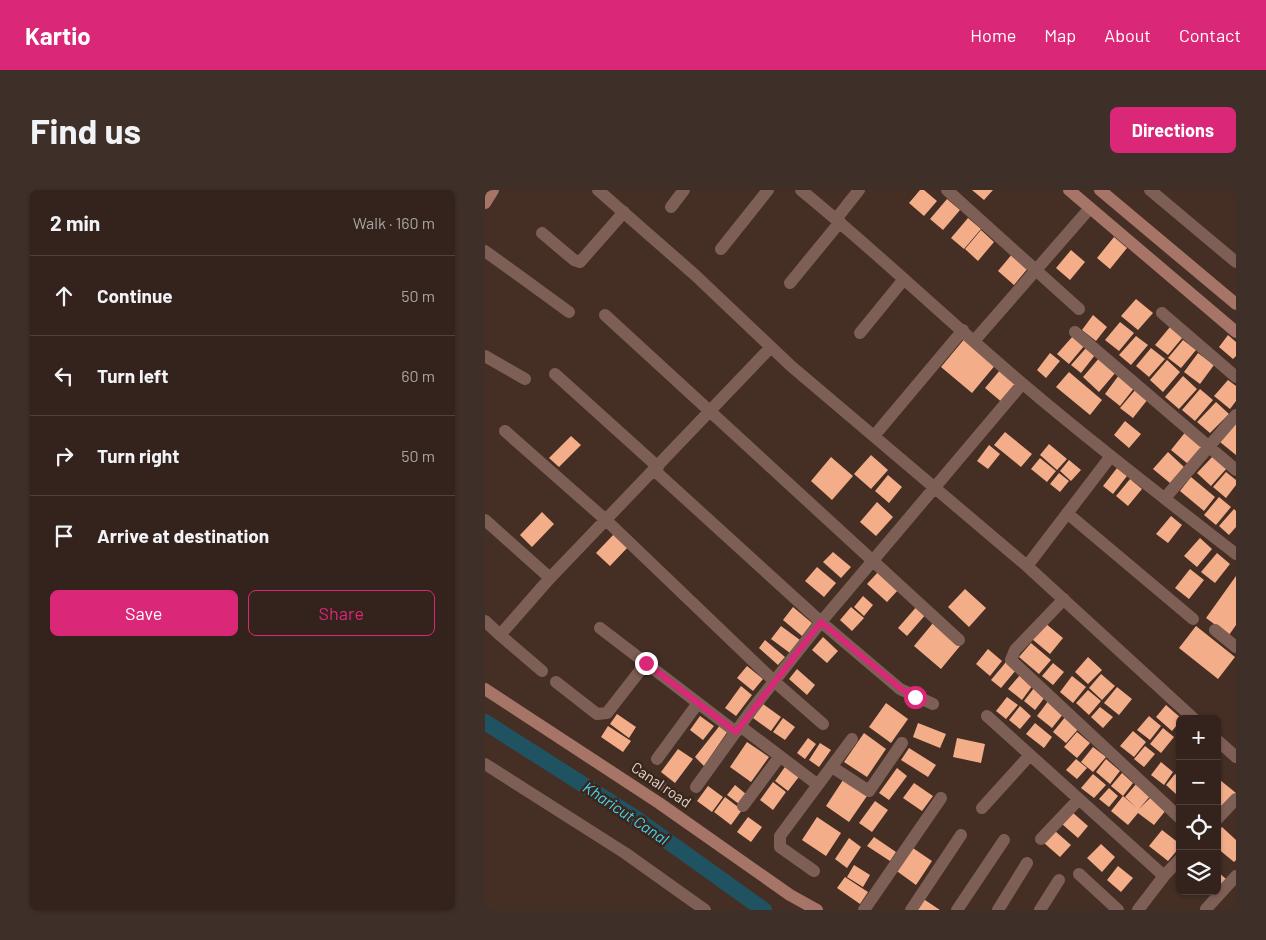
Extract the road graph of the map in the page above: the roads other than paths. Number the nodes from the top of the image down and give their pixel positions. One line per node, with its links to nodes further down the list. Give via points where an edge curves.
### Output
1 (598, 190): 12 (street)
2 (685, 190): 10 (street)
3 (768, 190): 15 (street)
4 (801, 190): 13 (street)
5 (859, 190): 13 (street)
6 (947, 190): 18 (street)
7 (1069, 190): 11 (street)
8 (1150, 190): 17 (street)
9 (1105, 191): 21 (street)
10 (671, 207)
11 (1090, 208): 18 (street); 28 (street)
12 (624, 212): 14 (street, via 580,262); 31 (street)
13 (838, 221): 19 (street); 20 (street)
14 (543, 233)
15 (721, 249)
16 (485, 251): 23 (street)
17 (1236, 262)
18 (1036, 268): 22 (street); 30 (street)
19 (904, 279): 26 (street); 29 (street)
20 (790, 283)
21 (1236, 304)
22 (1079, 309)
23 (569, 312)
24 (1162, 313): 34 (street)
25 (605, 315): 37 (street)
26 (963, 330): 30 (street); 40 (street)
27 (1075, 332): 41 (street)
28 (1236, 332)
29 (859, 333)
30 (974, 341): 36 (street)
31 (771, 347): 37 (street); 40 (street)
32 (485, 356): 35 (street)
33 (555, 374): 43 (street)
34 (1236, 376)
35 (525, 379)
36 (1022, 384): 42 (street); 45 (street)
37 (710, 410): 43 (street); 51 (street)
38 (1236, 416): 41 (street)
39 (505, 431): 49 (street)
40 (875, 436): 45 (street)
41 (1209, 447): 44 (street); 46 (street)
42 (1111, 456): 46 (street); 47 (street)
43 (656, 468): 49 (street); 57 (street)
44 (1236, 470)
45 (935, 487): 51 (street); 52 (street)
46 (1165, 498): 50 (street)
47 (1067, 513): 52 (street); 55 (street)
48 (485, 520): 53 (street)
49 (607, 521): 53 (street); 66 (street)
50 (1236, 554)
51 (873, 560): 57 (street); 61 (street)
52 (1027, 566): 54 (street)
53 (550, 578): 60 (street)
54 (1064, 599): 70 (street); 90 (street, via 1015,650 1011,660)
55 (1193, 619)
56 (485, 621): 60 (street)
57 (821, 622): 66 (street); 69 (street, via 900,688)
58 (600, 628): 63 (street)
59 (1215, 630): 62 (street)
60 (500, 635): 64 (street)
61 (959, 640)
62 (1236, 647)
63 (646, 663): 65 (street, via 607,713 601,715); 68 (street)
64 (542, 670)
65 (555, 682)
66 (775, 682): 72 (street); 73 (street)
67 (485, 689): 104 (street, Canal road)
68 (697, 703): 73 (street); 80 (street)
69 (933, 704)
70 (1190, 715)
71 (987, 716): 77 (street)
72 (823, 724)
73 (738, 729): 78 (street); 84 (street)
74 (853, 739): 82 (street)
75 (902, 744): 82 (street, via 869,791)
76 (1221, 744): 79 (street)
77 (1030, 755): 86 (street); 89 (street)
78 (780, 756): 83 (street); 88 (street)
79 (1236, 757)
80 (657, 759)
81 (485, 764): 103 (street, via 625,853)
82 (832, 767): 83 (street)
83 (818, 785): 97 (street, via 780,836 779,842 780,847)
84 (696, 788)
85 (941, 798): 105 (street)
86 (1079, 799): 93 (street); 99 (street)
87 (1236, 800): 91 (street)
88 (743, 806)
89 (982, 808)
90 (1176, 814)
91 (1221, 815)
92 (961, 835): 106 (street)
93 (1041, 839)
94 (1004, 840): 107 (street)
95 (1027, 862): 108 (street)
96 (1176, 863): 99 (street)
97 (814, 871)
98 (1079, 874): 110 (street)
99 (1164, 876): 111 (street)
100 (1236, 876): 102 (street)
101 (1059, 880): 109 (street)
102 (1206, 909)
103 (705, 910)
104 (817, 910)
105 (864, 910)
106 (911, 910)
107 (957, 910)
108 (998, 910)
109 (1040, 910)
110 (1118, 910)
111 (1138, 910)

